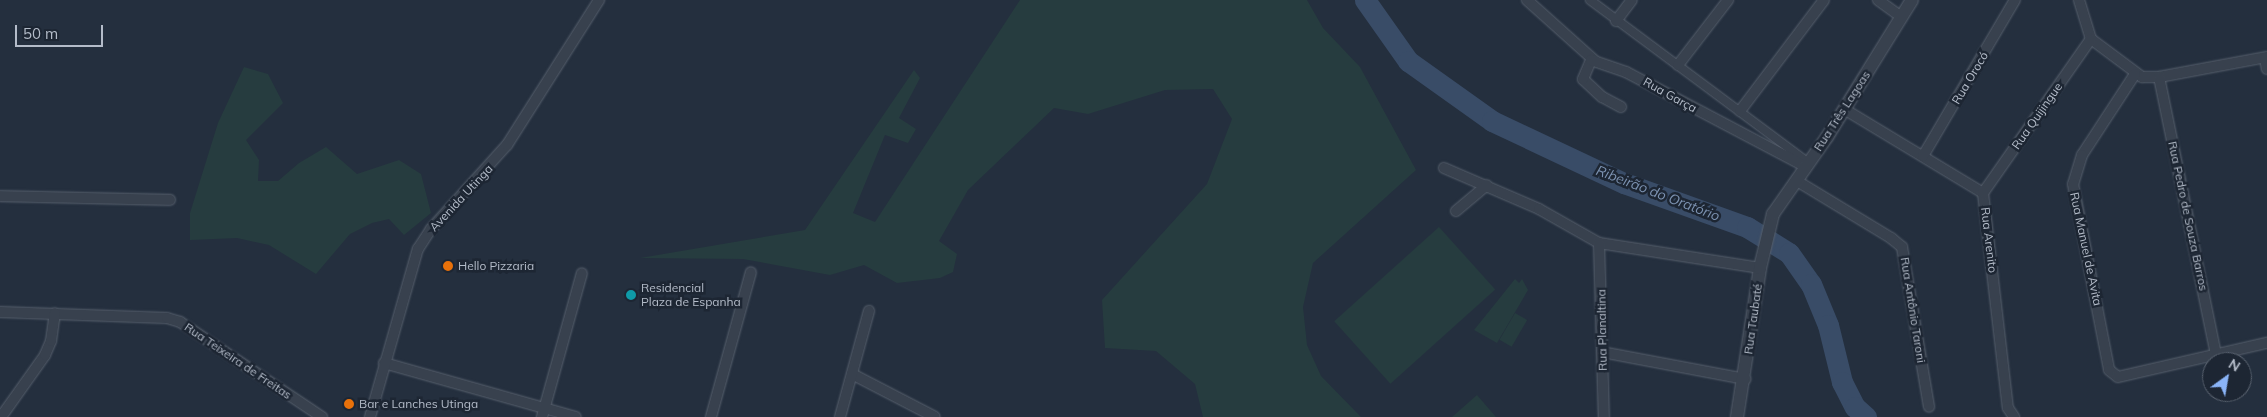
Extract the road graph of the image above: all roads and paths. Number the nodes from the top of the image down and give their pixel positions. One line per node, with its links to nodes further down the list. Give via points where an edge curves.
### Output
1 (599, 0): 45 (street, Avenida Utinga, via 507,145 431,229 418,249)
2 (1527, 0): 15 (street)
3 (1590, 0): 12 (street)
4 (1632, 0): 12 (street)
5 (1728, 0): 16 (street)
6 (1824, 0): 22 (street)
7 (1878, 0): 11 (street)
8 (1912, 0): 11 (street, Rua Três Lagoas)
9 (2015, 0): 23 (street, Rua Orocó)
10 (2079, 0): 13 (street)
11 (1901, 17): 21 (street, Rua Três Lagoas)
12 (1616, 21): 16 (street)
13 (2091, 39): 18 (street); 28 (street, Rua Quijingue)
14 (2266, 57): 17 (street); 19 (street)
15 (1595, 61): 20 (street, via 1591,60 1583,79 1602,97); 24 (street, Rua Garça, via 1626,72)
16 (1678, 66): 22 (street)
17 (2267, 68)
18 (2135, 74): 19 (street); 44 (street, Rua Manuel de Avita, via 2082,155 2073,184 2109,370 2118,377)
19 (2159, 77): 42 (street, Rua Pedro de Souza Barros)
20 (1621, 107)
21 (1844, 109): 23 (street, Rua Arenito); 24 (street, Rua Três Lagoas)
22 (1740, 111): 24 (street)
23 (1923, 156): 28 (street, Rua Arenito)
24 (1807, 165): 26 (street, Rua Três Lagoas)
25 (1444, 168): 27 (street)
26 (1798, 181): 32 (street, Rua Três Lagoas, via 1781,201); 48 (street, Rua Antônio Taroni, via 1902,247)
27 (1487, 185): 31 (street); 33 (street)
28 (1983, 193): 59 (street, Rua Arenito, via 2008,408)
29 (0, 196): 30 (street)
30 (170, 200)
31 (1456, 211)
32 (1771, 221): 34 (street, Rua Taubaté)
33 (1599, 243): 34 (street); 41 (street, Rua Planaltina)
34 (1760, 268): 47 (street, Rua Taubaté)
35 (751, 272): 54 (street)
36 (582, 273): 49 (street)
37 (869, 311): 46 (street)
38 (0, 312): 39 (street, Rua Teixeira de Freitas)
39 (54, 313): 50 (street, via 51,341 45,355); 51 (street, Rua Teixeira de Freitas, via 167,318 180,322)
40 (2267, 343): 43 (street)
41 (1602, 352): 47 (street); 57 (street, Rua Planaltina)
42 (2215, 352)
43 (2229, 352)
44 (2202, 358)
45 (384, 363): 49 (street); 52 (street, Avenida Utinga)
46 (852, 374): 55 (street); 56 (street)
47 (1745, 379): 58 (street, Rua Taubaté)
48 (1929, 407)
49 (544, 412): 53 (street)
50 (1, 417)
51 (322, 417)
52 (370, 417)
53 (576, 417)
54 (711, 417)
55 (840, 417)
56 (935, 417)
57 (1604, 417)
58 (1737, 417)
59 (2014, 417)

